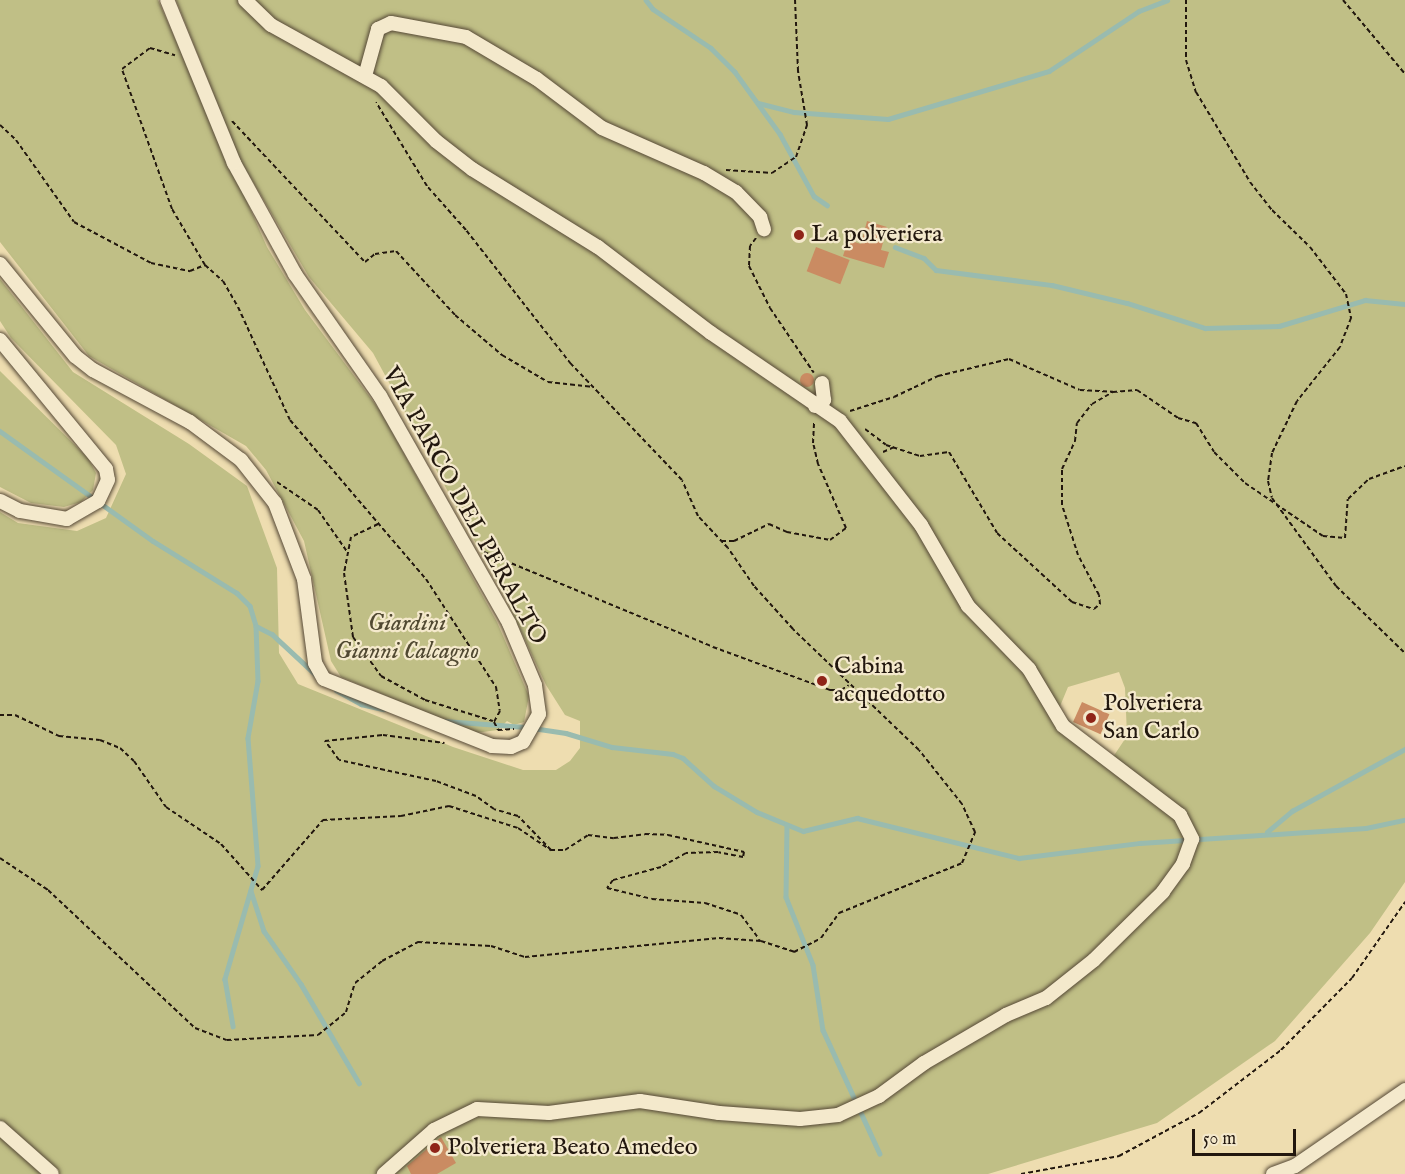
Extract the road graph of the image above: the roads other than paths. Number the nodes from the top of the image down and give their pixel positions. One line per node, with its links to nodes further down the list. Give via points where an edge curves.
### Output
1 (167, 0): 5 (street, VIA PARCO DEL PERALTO, via 234,163 295,274 380,396 508,623 535,685 539,714 532,732 512,747 492,746 324,679 315,663 304,579 275,503 261,485 241,460 190,422 93,370 75,356)
2 (245, 0): 3 (street, via 271,25)
3 (365, 76): 4 (street, via 378,29 391,23 406,23 487,46 537,79 553,102 736,192 760,217); 8 (street, via 472,169 598,247)
4 (764, 229)
5 (0, 264)
6 (0, 340): 9 (street, via 106,470 108,480 98,501 80,515 56,519)
7 (822, 383): 8 (street, via 824,400)
8 (815, 406): 13 (street, via 840,421 862,454 886,476 921,525 968,606 1029,669 1063,726 1180,815 1192,839 1183,864 1163,892 1094,960 1046,998 1006,1015 879,1096 838,1115 800,1119 640,1101 549,1113 477,1109 434,1130 404,1152)
9 (0, 501)
10 (1405, 1090): 14 (street, via 1295,1166)
11 (0, 1128): 12 (street)
12 (52, 1174)
13 (384, 1174)
14 (1273, 1174)

